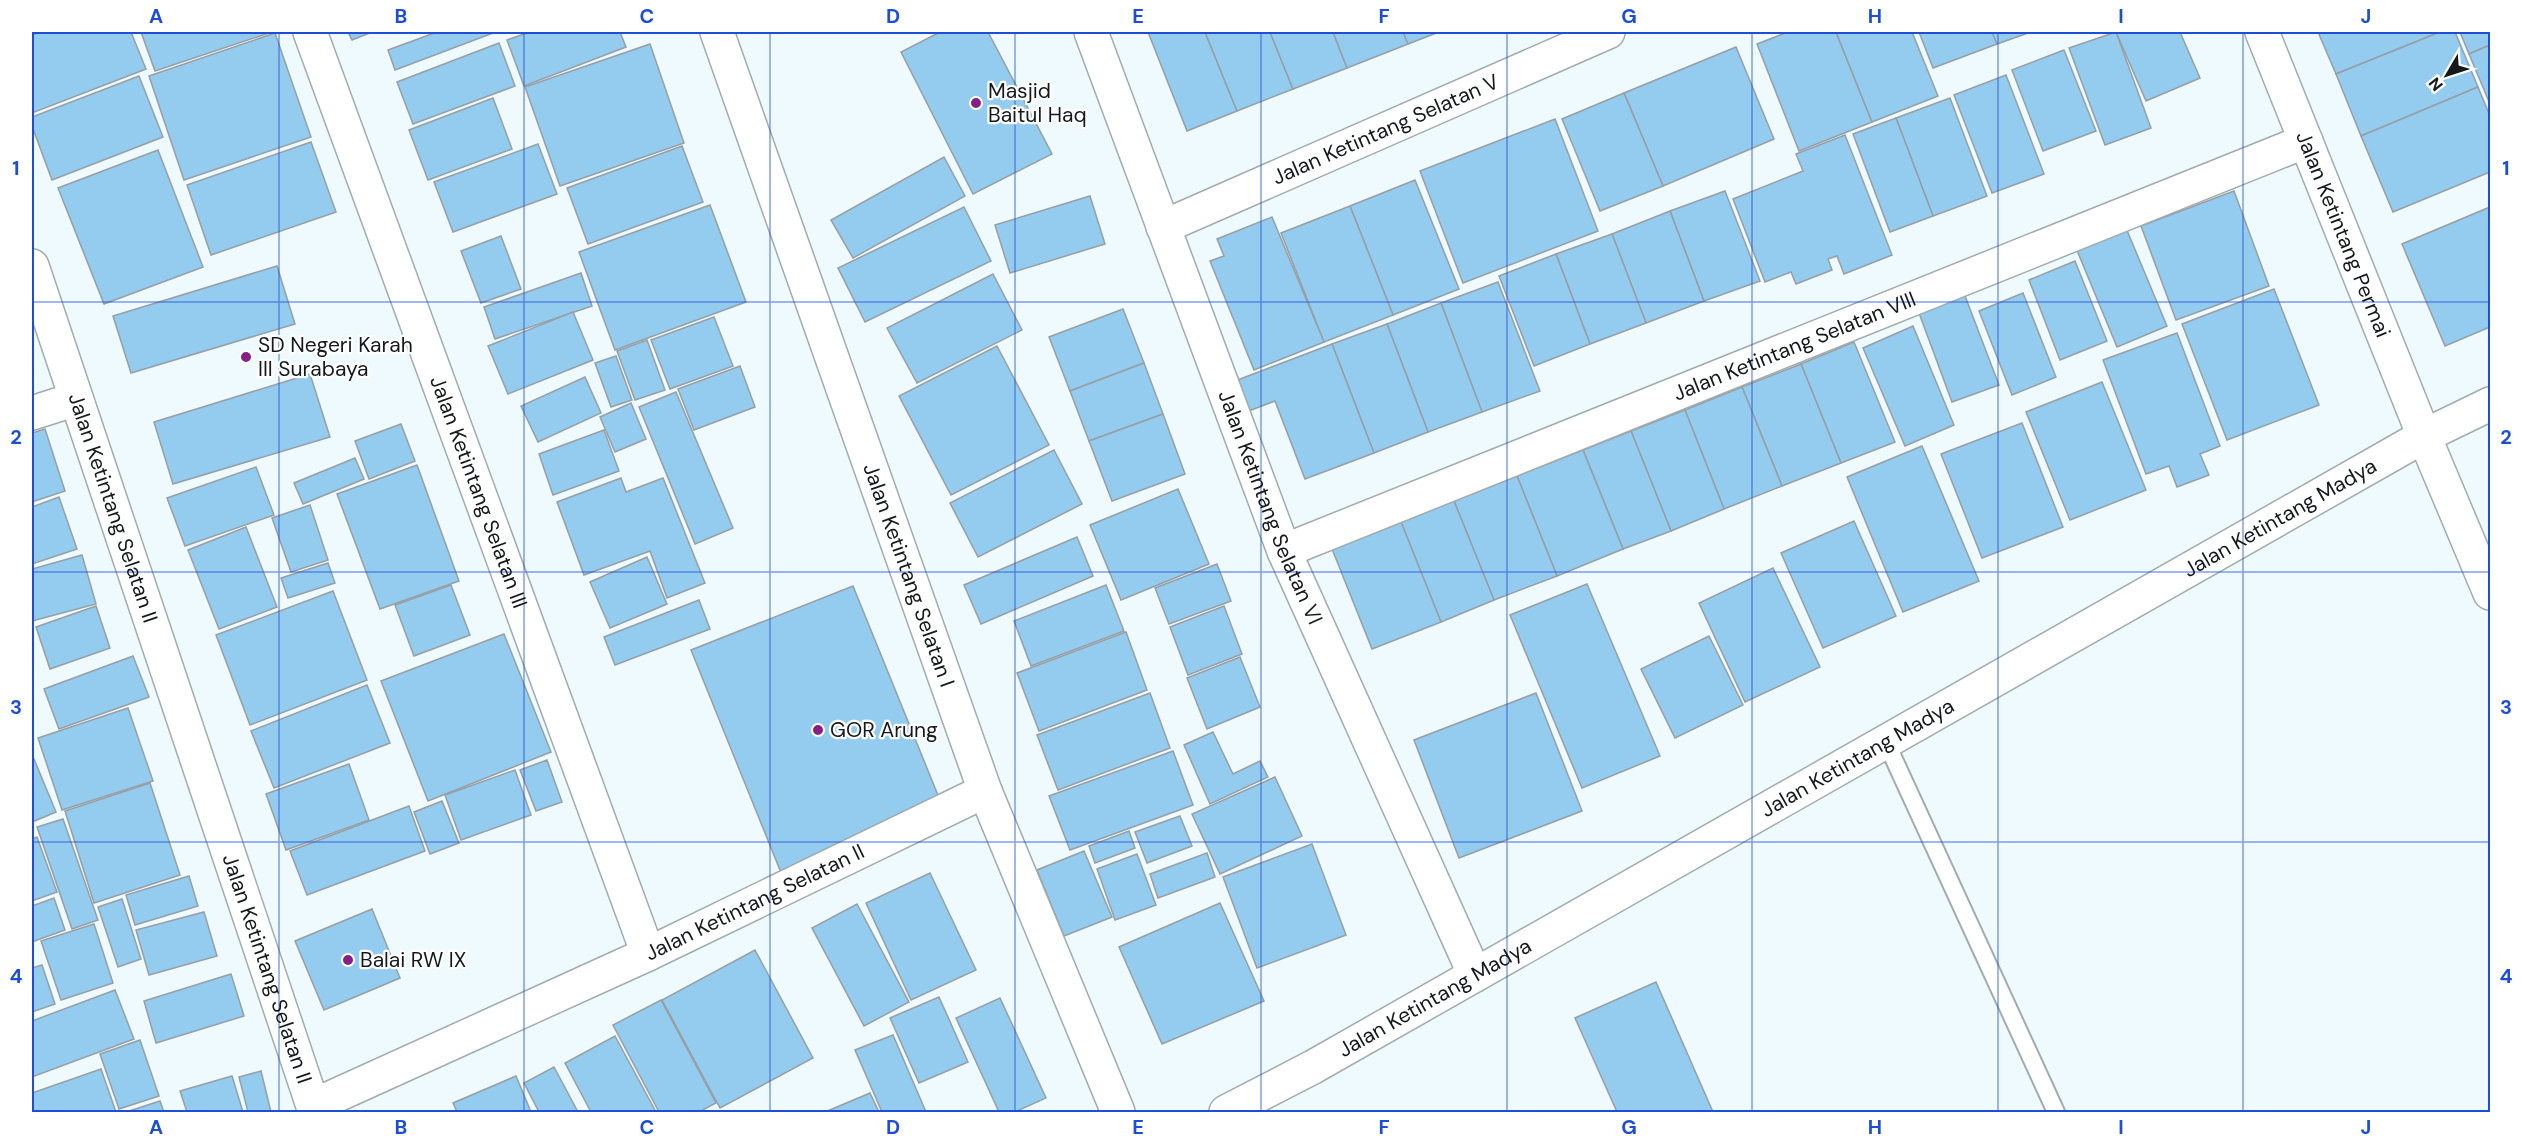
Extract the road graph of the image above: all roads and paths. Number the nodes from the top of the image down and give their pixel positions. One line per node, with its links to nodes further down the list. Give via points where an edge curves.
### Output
1 (310, 32): 17 (street, Jalan Ketintang Selatan III)
2 (717, 32): 16 (street, Jalan Ketintang Selatan I)
3 (1091, 32): 7 (street, Jalan Ketintang Selatan VI)
4 (1608, 32): 7 (street, Jalan Ketintang Selatan V)
5 (2262, 32): 6 (street, Jalan Ketintang Permai)
6 (2306, 141): 12 (street, Jalan Ketintang Permai); 13 (street, Jalan Ketintang Selatan VIII)
7 (1163, 226): 13 (street, Jalan Ketintang Selatan VI)
8 (32, 266): 9 (street, Jalan Ketintang Selatan II)
9 (76, 399): 11 (street); 19 (street, Jalan Ketintang Selatan II)
10 (2490, 404): 12 (street, Jalan Ketintang Madya)
11 (32, 413)
12 (2424, 436): 14 (street, Jalan Ketintang Permai); 15 (street, Jalan Ketintang Madya)
13 (1284, 552): 18 (street, Jalan Ketintang Selatan VI)
14 (2490, 593)
15 (1886, 741): 18 (street, Jalan Ketintang Madya); 22 (lane)
16 (985, 791): 17 (street, Jalan Ketintang Selatan II); 20 (street, Jalan Ketintang Selatan I)
17 (648, 954): 19 (street, Jalan Ketintang Selatan II)
18 (1475, 975): 21 (street, Jalan Ketintang Madya)
19 (315, 1109)
20 (1118, 1113)
21 (1226, 1113)
22 (2056, 1113)

